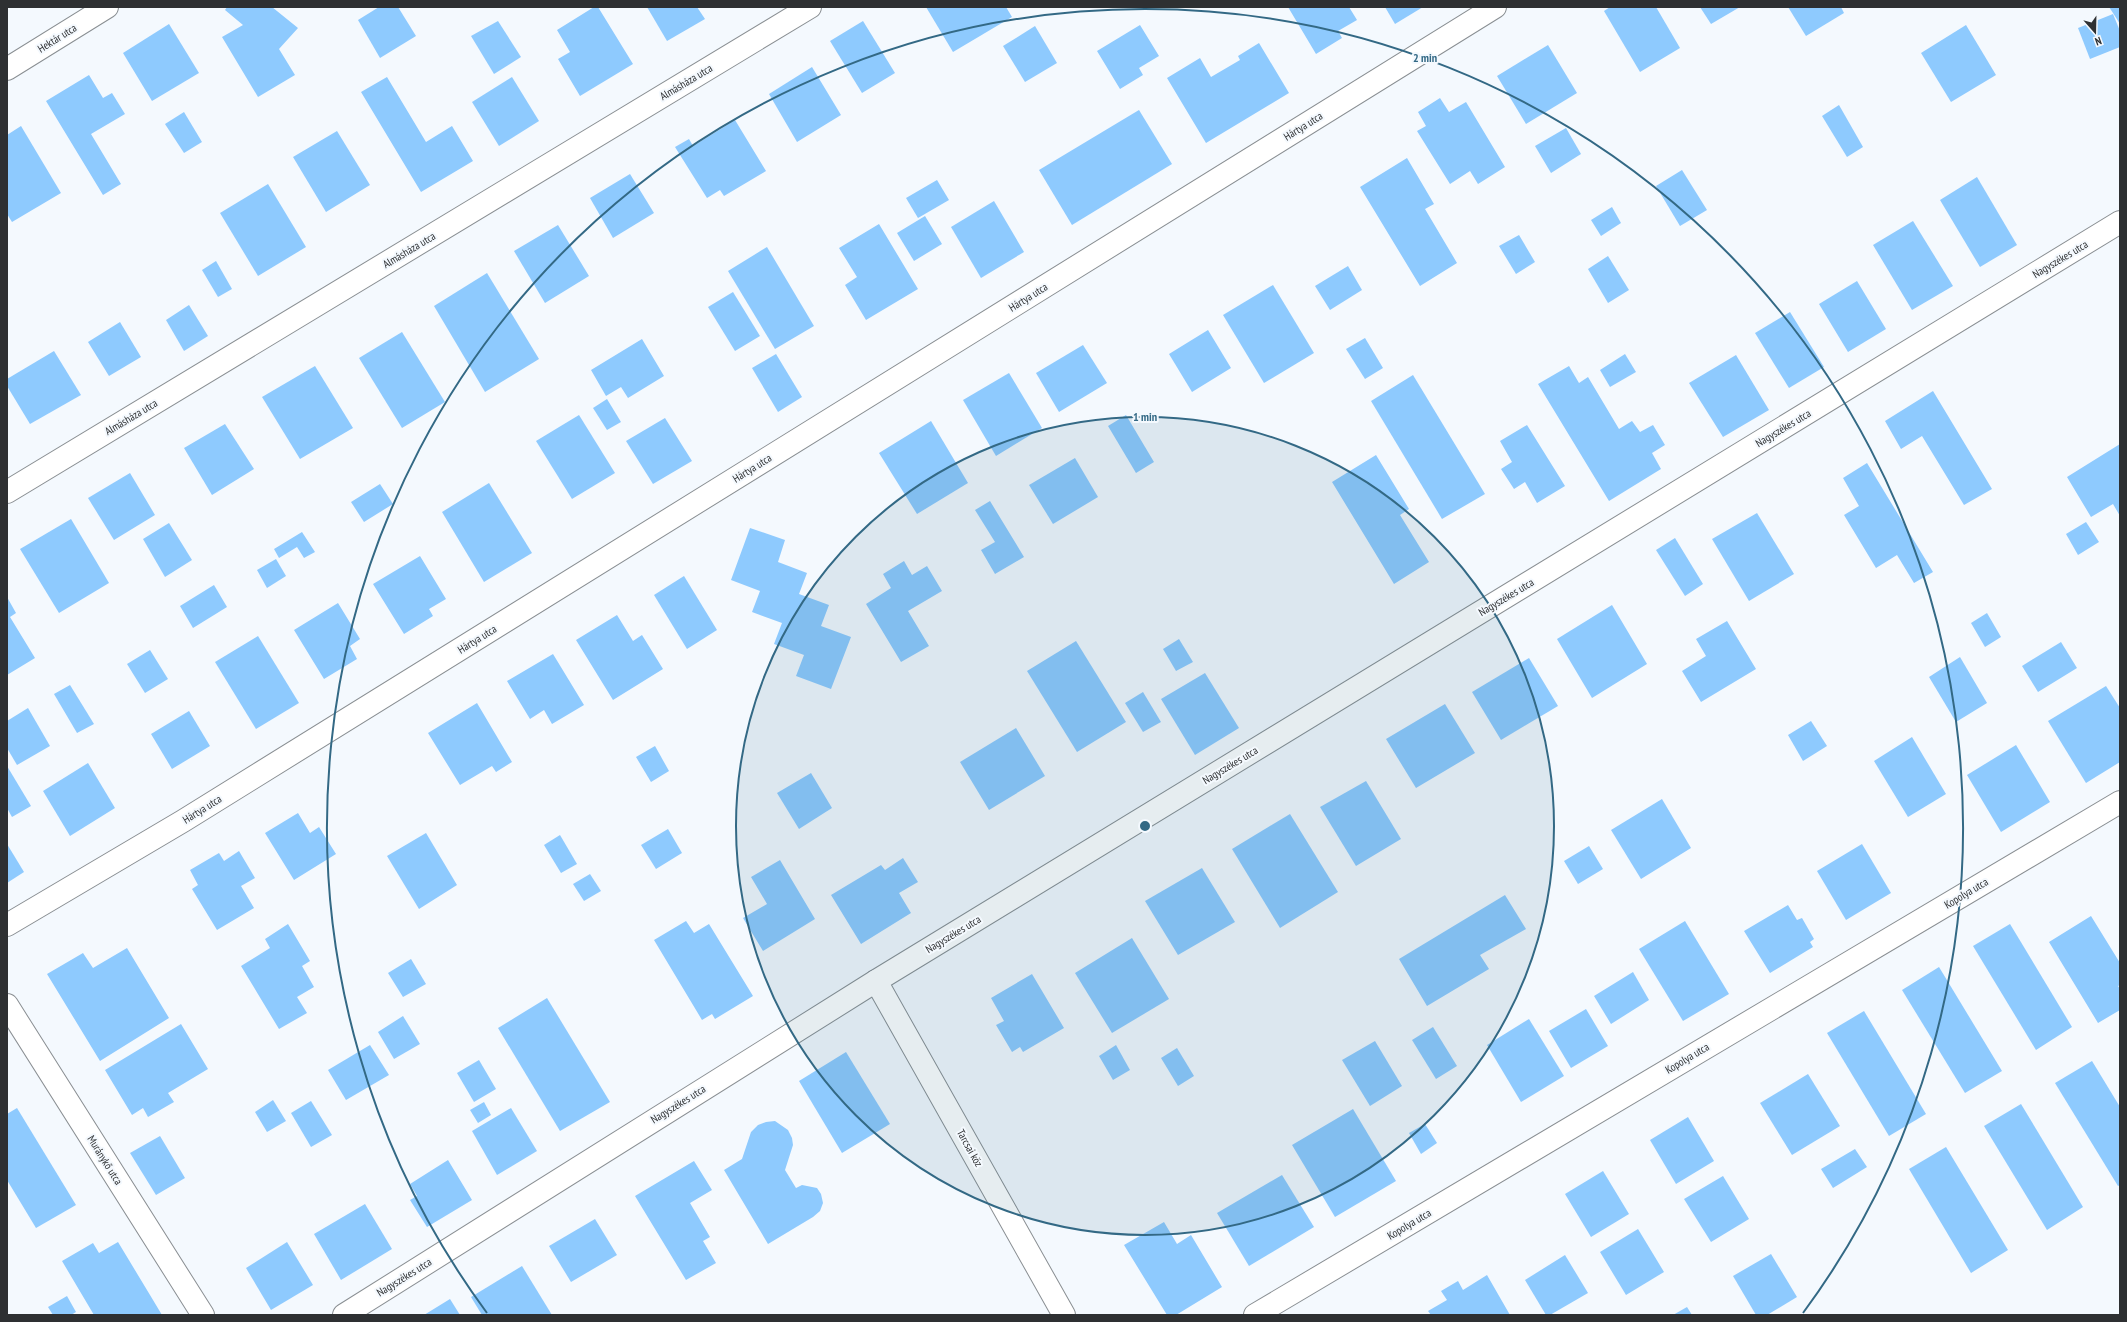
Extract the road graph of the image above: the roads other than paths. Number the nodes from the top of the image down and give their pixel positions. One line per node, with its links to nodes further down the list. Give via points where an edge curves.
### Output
1 (107, 7): 4 (street, Hektár utca)
2 (810, 7): 6 (street, Almásháza utca)
3 (1495, 7): 8 (street, Hártya utca, via 183,821)
4 (7, 69)
5 (2120, 222): 9 (street, Nagyszékes utca)
6 (7, 492)
7 (2120, 802): 14 (street, Kopolya utca)
8 (7, 925)
9 (876, 981): 12 (street, Nagyszékes utca); 13 (street, Tarcsai köz)
10 (7, 1005): 11 (street, Muránykő utca)
11 (203, 1315)
12 (344, 1315)
13 (1064, 1315)
14 (1255, 1315)

